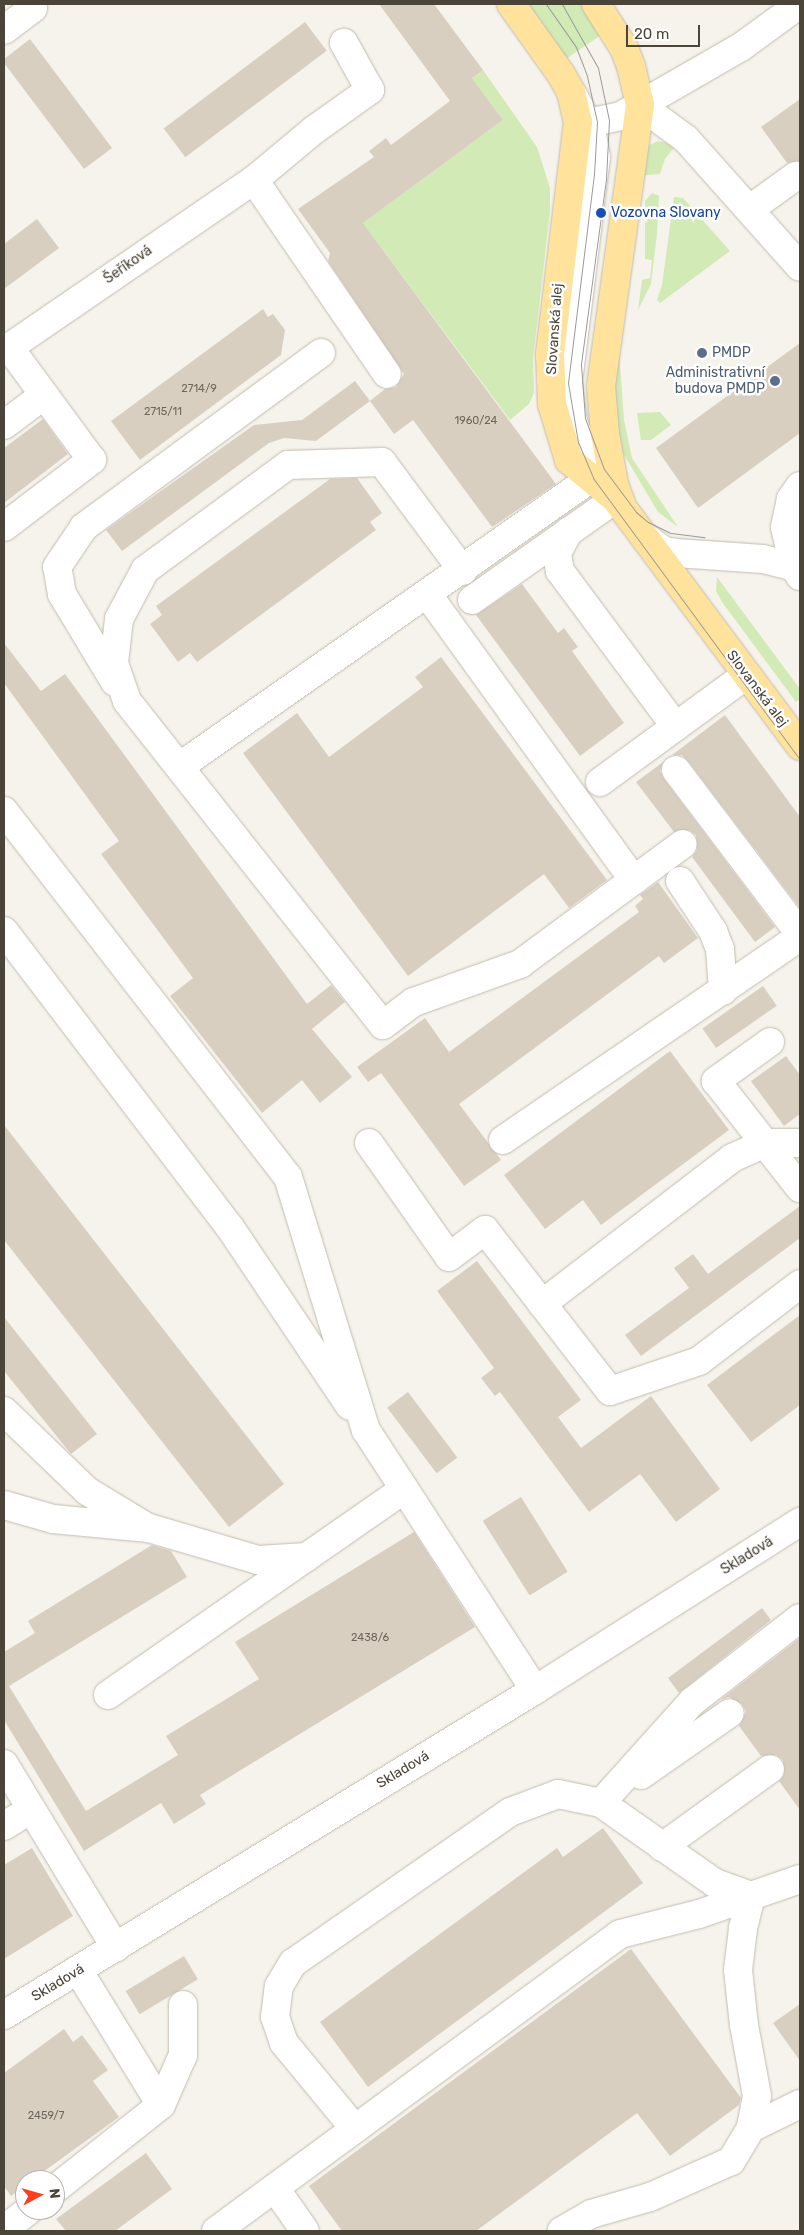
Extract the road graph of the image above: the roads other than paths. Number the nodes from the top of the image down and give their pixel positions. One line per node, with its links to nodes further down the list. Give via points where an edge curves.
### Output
1 (29, 4): 5 (street, via 33,8)
2 (511, 4): 8 (main road, Slovanská alej, via 571,92)
3 (596, 4): 7 (main road, Slovanská alej, via 624,48)
4 (800, 4): 7 (street, via 741,46)
5 (4, 30)
6 (344, 43): 10 (street, Šeříková, via 370,90 314,130)
7 (640, 105): 8 (street, via 621,116); 11 (street, via 686,139); 18 (main road, Slovanská alej, via 601,386)
8 (583, 123): 18 (main road, Slovanská alej, via 552,327 552,404 569,460)
9 (796, 176): 11 (street)
10 (254, 180): 13 (street, Šeříková); 15 (street)
11 (750, 209): 12 (street)
12 (800, 267)
13 (7, 349): 16 (street)
14 (321, 353): 29 (street, via 84,527 57,567 62,594)
15 (387, 374)
16 (44, 395): 17 (street); 21 (street, via 92,460)
17 (4, 425)
18 (603, 471): 20 (main road, Slovanská alej); 24 (street)
19 (800, 486): 25 (street, via 785,515)
20 (619, 502): 22 (street); 23 (main road, Slovanská alej)
21 (4, 527)
22 (569, 531): 27 (street); 30 (street, via 557,553 560,571)
23 (645, 537): 25 (street, via 664,551 676,554 763,559); 28 (main road, Slovanská alej)
24 (463, 571): 26 (street); 29 (street, via 382,462 288,465 145,570 119,619 114,663)
25 (797, 571)
26 (428, 595): 32 (street); 37 (street)
27 (472, 600)
28 (746, 675): 30 (street); 31 (main road, Slovanská alej)
29 (127, 701): 32 (street)
30 (676, 727): 34 (street)
31 (800, 746)
32 (180, 767): 37 (street, via 383,1025 414,1002 461,988 520,964)
33 (676, 770): 40 (street)
34 (600, 782)
35 (4, 811): 51 (street, via 288,1177)
36 (683, 844): 37 (street)
37 (634, 881)
38 (680, 881): 41 (street, via 713,931 720,949)
39 (4, 932): 51 (street, via 231,1230)
40 (798, 943): 41 (street)
41 (723, 991): 43 (street)
42 (770, 1042): 45 (street, via 716,1081)
43 (503, 1140)
44 (369, 1143): 49 (street, via 450,1257 485,1230)
45 (766, 1143): 46 (street); 47 (street); 49 (street, via 732,1158)
46 (800, 1143)
47 (800, 1188)
48 (800, 1284): 49 (street, via 699,1361 610,1391)
49 (542, 1304)
50 (4, 1411): 55 (street, via 87,1491)
51 (366, 1430): 52 (street)
52 (404, 1489): 56 (street); 58 (street)
53 (4, 1505): 55 (street, via 53,1519)
54 (800, 1522): 58 (street, Skladová)
55 (149, 1528): 56 (street, via 258,1560)
56 (307, 1557): 59 (street)
57 (800, 1618): 63 (street, via 693,1701)
58 (535, 1690): 69 (street, Skladová)
59 (108, 1695)
60 (730, 1713): 63 (street)
61 (4, 1764): 64 (street)
62 (770, 1769): 66 (street)
63 (600, 1803): 66 (street); 76 (street, via 558,1794 510,1812 293,1963 279,1986 275,2017 284,2043)
64 (31, 1809): 65 (street); 69 (street)
65 (4, 1826)
66 (662, 1847): 68 (street, via 715,1883)
67 (800, 1879): 68 (street)
68 (751, 1896): 75 (street, via 742,1929 738,1970 757,2096); 76 (street, via 699,1914 620,1934)
69 (116, 1948): 70 (street, Skladová)
70 (78, 1970): 72 (street, Skladová); 74 (street)
71 (183, 2005): 74 (street, via 183,2055)
72 (4, 2015)
73 (800, 2104): 75 (street)
74 (161, 2105): 77 (street)
75 (751, 2128): 79 (street, via 731,2161)
76 (355, 2129): 78 (street)
77 (65, 2181)
78 (275, 2188): 80 (street); 81 (street)
79 (595, 2222): 82 (street)
80 (216, 2231)
81 (305, 2231)
82 (562, 2231)

